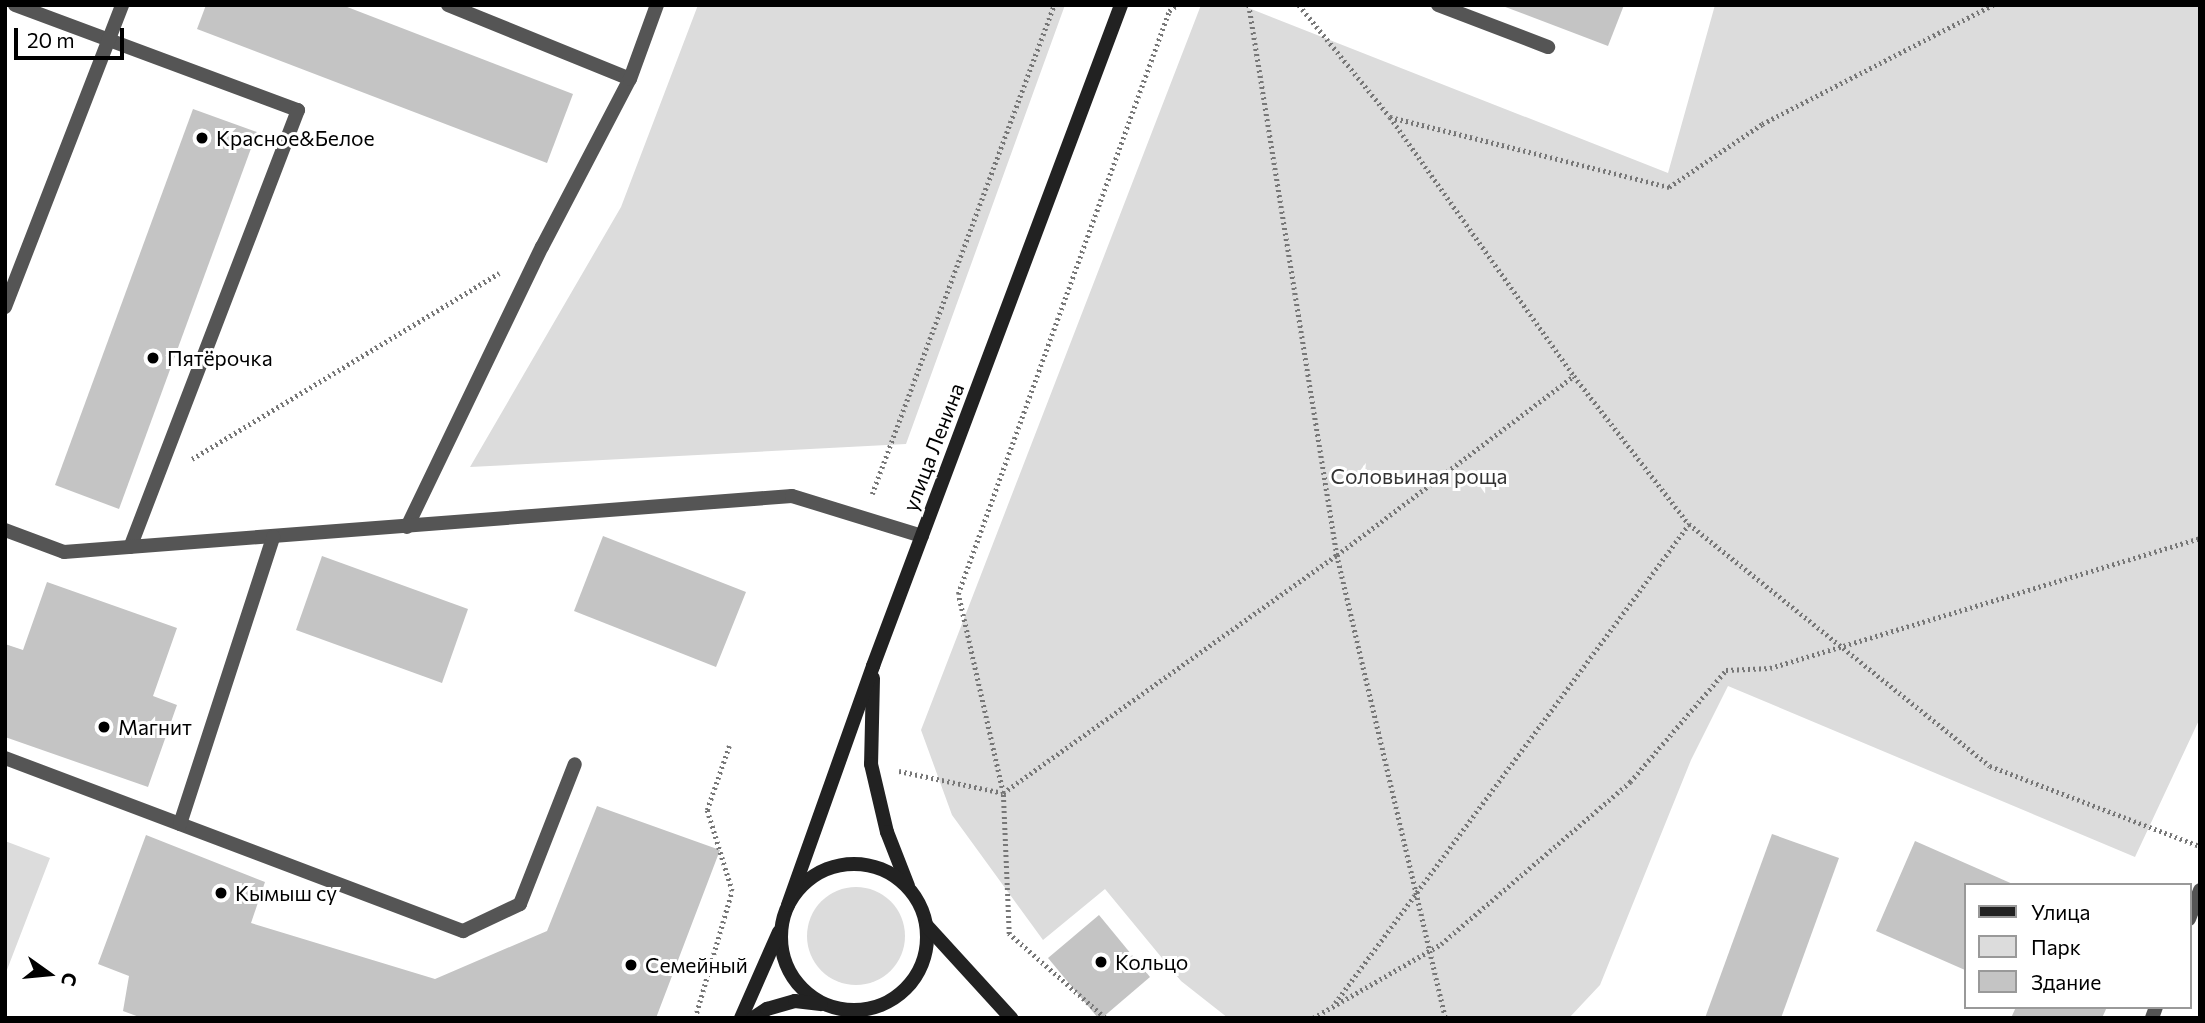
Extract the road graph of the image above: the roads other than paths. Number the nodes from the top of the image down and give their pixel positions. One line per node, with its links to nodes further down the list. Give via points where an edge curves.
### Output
1 (15, 5): 7 (street)
2 (122, 5): 7 (street)
3 (448, 5): 9 (street)
4 (657, 5): 9 (street)
5 (1121, 5): 13 (main road, улица Ленина)
6 (1438, 5): 8 (street)
7 (109, 40): 10 (street); 15 (street, via 298,110)
8 (1548, 47)
9 (630, 79): 11 (street, via 542,247)
10 (5, 307)
11 (407, 527): 13 (street, via 792,496); 14 (street)
12 (5, 530): 15 (street, via 64,552)
13 (922, 536): 16 (main road, улица Ленина)
14 (273, 537): 15 (street); 19 (street)
15 (130, 547)
16 (873, 666): 20 (main road, via 871,764 887,832); 22 (main road, улица Ленина)
17 (5, 758): 19 (street)
18 (575, 764): 19 (street, via 520,904 463,931)
19 (180, 824)
20 (908, 888): 22 (main road, via 890,873 844,864 821,871 802,885); 24 (main road, via 921,906)
21 (2200, 890): 23 (street)
22 (788, 905): 25 (main road)
23 (2191, 914)
24 (927, 926): 27 (main road, via 919,971 906,989 867,1010); 31 (main road)
25 (781, 928): 26 (main road, via 782,951 790,972 803,990); 28 (main road)
26 (823, 1004): 27 (main road); 29 (main road, via 795,1001)
27 (844, 1010): 30 (main road)
28 (741, 1018)
29 (753, 1018)
30 (862, 1018)
31 (1011, 1018)

